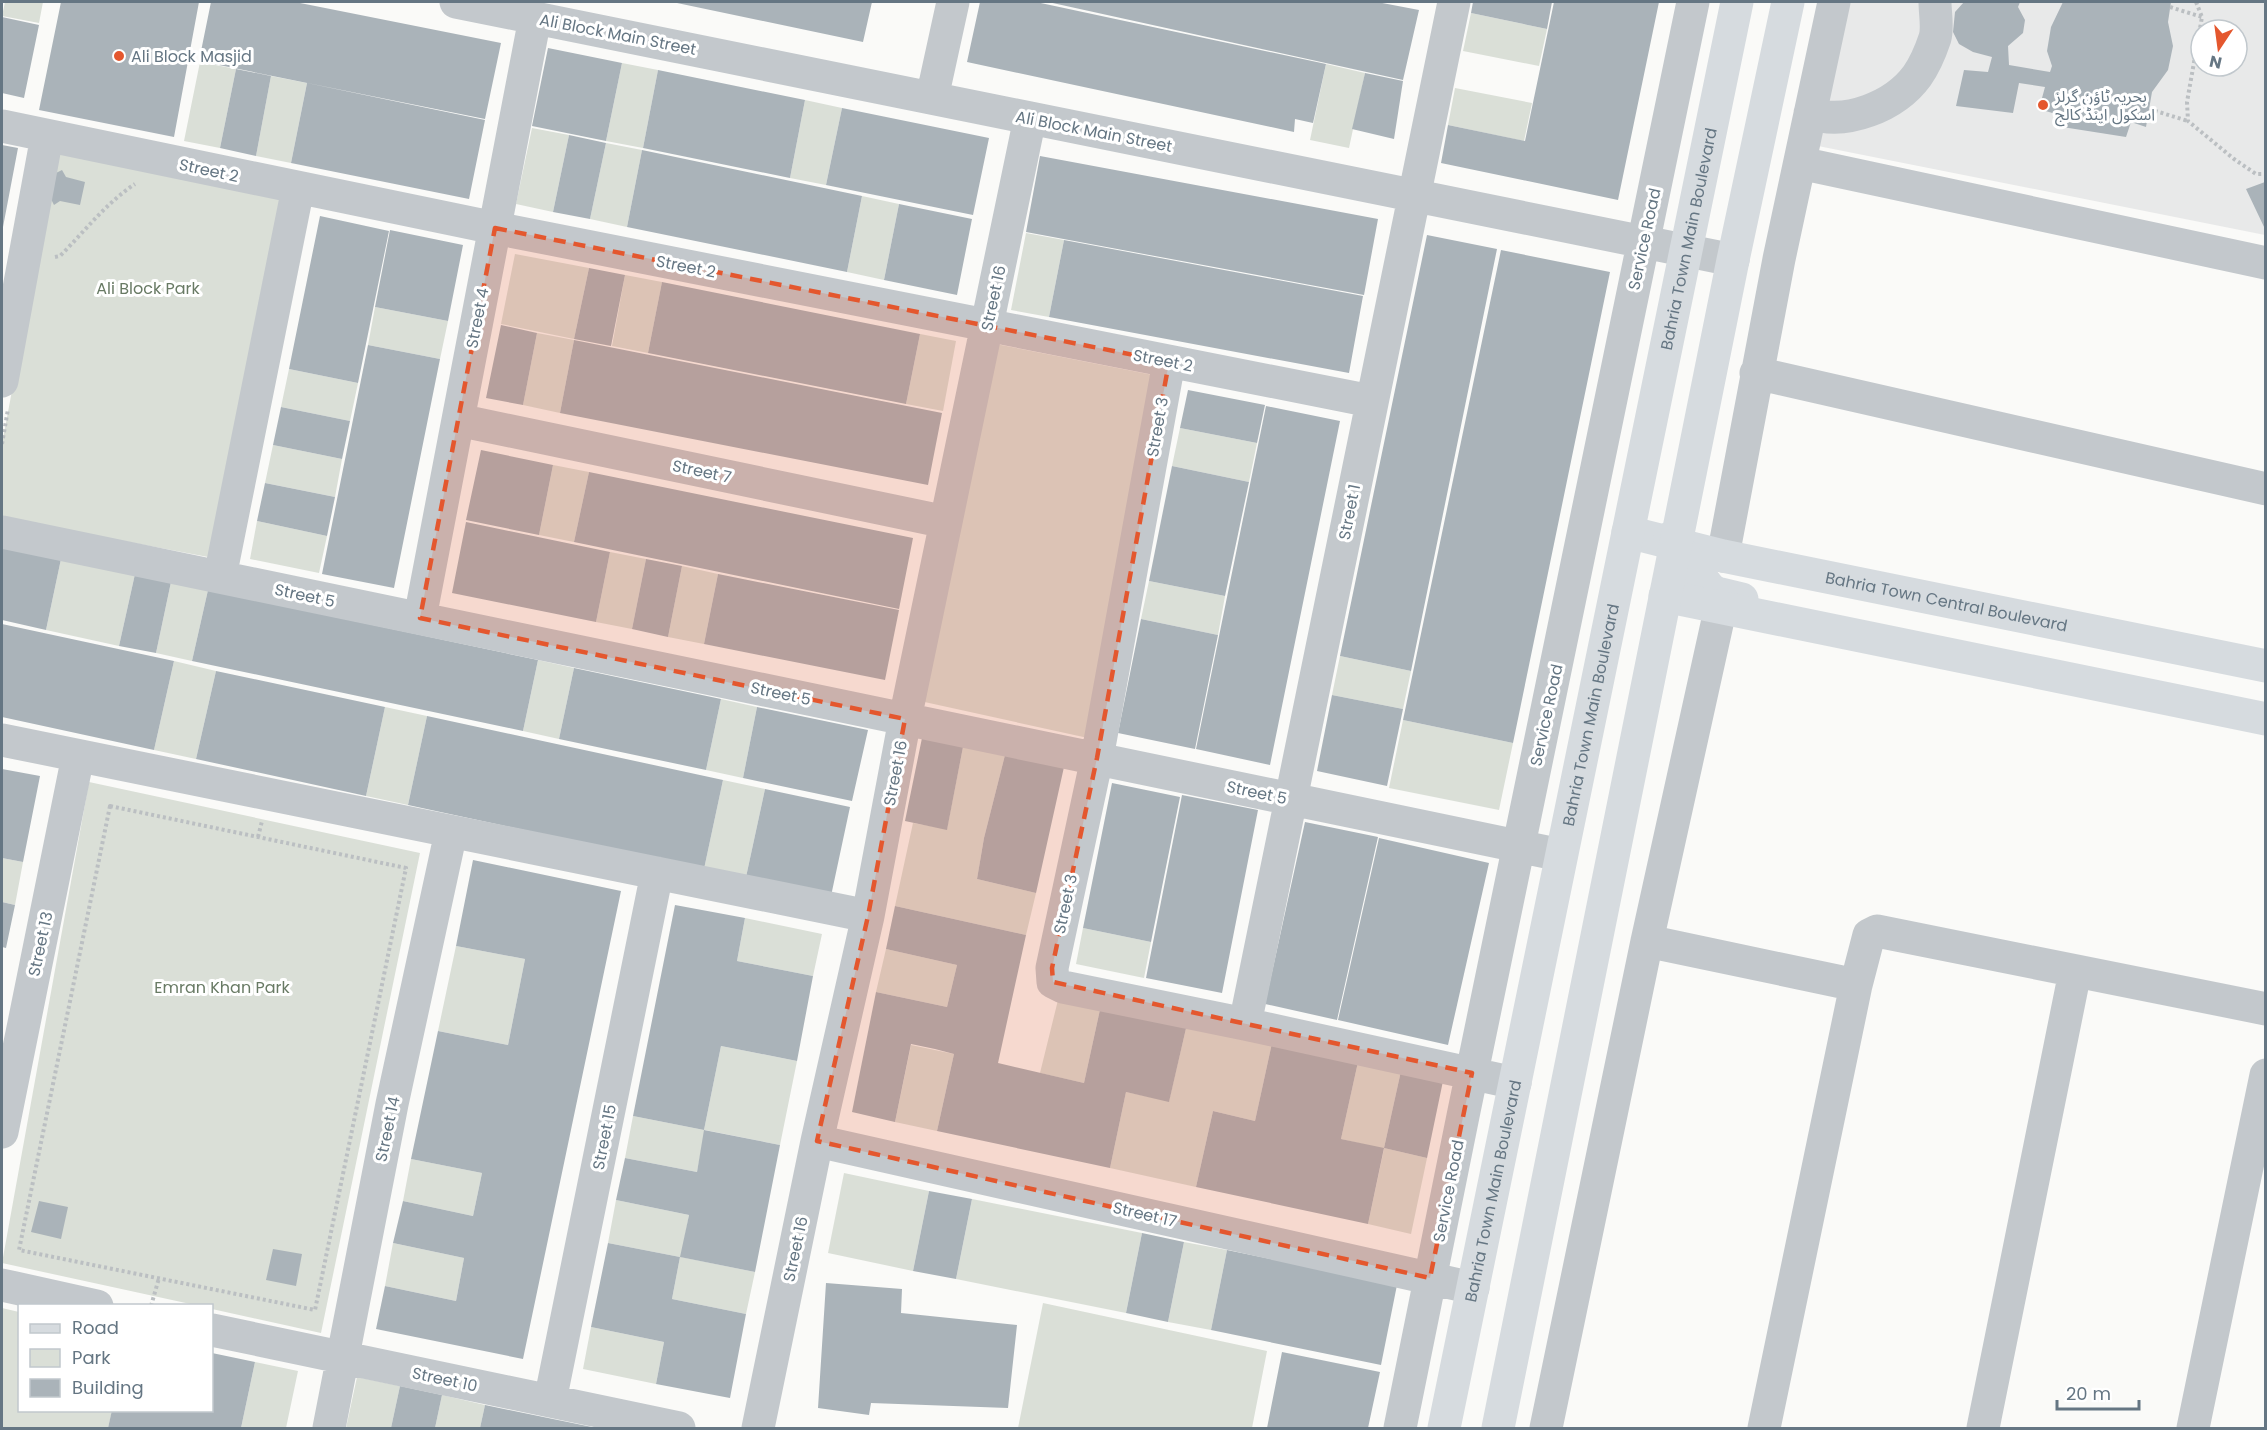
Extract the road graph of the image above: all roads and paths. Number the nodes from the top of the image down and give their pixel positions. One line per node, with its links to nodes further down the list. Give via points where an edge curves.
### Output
1 (456, 2): 12 (street, Ali Block Main Street)
2 (953, 2): 13 (street)
3 (1454, 2): 24 (street, Street 1)
4 (1693, 2): 26 (street, Service Road)
5 (1737, 2): 27 (main road, Bahria Town Main Boulevard)
6 (1788, 2): 29 (main road)
7 (1834, 2): 15 (street)
8 (1935, 2): 15 (street, via 1935,37 1922,66 1917,76 1885,105 1838,118)
9 (2196, 2): 11 (path)
10 (2170, 7): 11 (path)
11 (2202, 17): 17 (path, via 2187,102)
12 (535, 18): 13 (street, Ali Block Main Street); 25 (street, Street 4)
13 (932, 98): 16 (street, Ali Block Main Street)
14 (2149, 109): 17 (path)
15 (1810, 113): 20 (street)
16 (1030, 118): 24 (street, Ali Block Main Street); 31 (street, Street 16)
17 (2188, 121): 21 (path, via 2234,159 2256,174)
18 (2, 126): 19 (street, Street 2)
19 (47, 136): 23 (street, Street 2); 34 (street)
20 (1800, 163): 30 (street); 33 (street)
21 (2265, 174)
22 (141, 180): 28 (path, via 109,203 60,256)
23 (298, 188): 25 (street, Street 2); 45 (street)
24 (1413, 196): 26 (street, Ali Block Main Street); 35 (street, Street 1)
25 (495, 228): 31 (street, Street 2); 36 (street, Street 4)
26 (1644, 242): 27 (street, Ali Block Main Street); 58 (street, Service Road)
27 (1686, 251): 29 (street, Ali Block Main Street); 38 (main road, Bahria Town Main Boulevard)
28 (51, 258)
29 (1732, 260): 43 (main road)
30 (2265, 263)
31 (988, 325): 32 (street, Street 2); 40 (street, Street 16)
32 (1169, 362): 35 (street, Street 2); 55 (street, Street 3)
33 (1756, 374): 39 (street); 44 (street)
34 (6, 390): 37 (path)
35 (1371, 401): 56 (street, Street 1)
36 (458, 420): 40 (street, Street 7); 48 (street, Street 4)
37 (2, 444)
38 (1637, 484): 42 (main road, Bahria Town Main Boulevard); 43 (main road, via 1644,504)
39 (2265, 489)
40 (946, 522): 51 (street, Street 16)
41 (2, 532): 45 (street, Street 5)
42 (1628, 532): 43 (main road, Bahria Town Central Boulevard); 59 (main road, Bahria Town Main Boulevard)
43 (1675, 543): 44 (main road, Bahria Town Central Boulevard); 46 (main road); 49 (main road, via 1714,591 1865,625)
44 (1723, 556): 50 (main road, Bahria Town Central Boulevard)
45 (220, 577): 48 (street, Street 5)
46 (1665, 596): 47 (main road); 86 (main road)
47 (1721, 606): 49 (main road); 62 (street)
48 (420, 618): 51 (street, Street 5)
49 (1872, 637): 52 (main road)
50 (2265, 666)
51 (905, 719): 55 (street, Street 5); 61 (street, Street 16)
52 (2265, 719)
53 (2, 740): 54 (street)
54 (78, 756): 57 (street); 70 (street, Street 13)
55 (1097, 759): 56 (street, Street 5); 66 (street, Street 3, via 1052,968 1053,982)
56 (1292, 799): 58 (street, Street 5); 66 (street, Street 1)
57 (451, 832): 60 (street); 79 (street, Street 14)
58 (1519, 846): 59 (street, Street 5); 67 (street, Service Road)
59 (1561, 855): 69 (main road, Bahria Town Main Boulevard)
60 (657, 873): 61 (street); 80 (street, Street 15)
61 (868, 916): 71 (street, Street 16)
62 (1647, 941): 64 (street); 87 (street)
63 (2075, 972): 64 (street, via 1877,931 1869,935); 65 (street); 89 (street)
64 (1856, 985): 88 (street)
65 (2265, 1009)
66 (1245, 1024): 67 (street, Street 3)
67 (1472, 1073): 69 (street, Street 3); 73 (street, Service Road)
68 (2265, 1075): 90 (street)
69 (1515, 1083): 75 (main road, Bahria Town Main Boulevard)
70 (2, 1132)
71 (818, 1141): 73 (street, Street 17); 83 (street, Street 16)
72 (159, 1278): 72 (path, via 19,1250 110,806 406,868 315,1310); 77 (path)
73 (1430, 1278): 75 (street, Street 17); 84 (street, Service Road)
74 (2, 1285): 76 (street)
75 (1473, 1288): 85 (main road, Bahria Town Main Boulevard)
76 (93, 1304)
77 (151, 1304)
78 (213, 1330): 79 (street, Street 10)
79 (341, 1357): 80 (street, Street 10); 81 (street, Street 14)
80 (550, 1401): 82 (street, Street 10)
81 (329, 1428)
82 (679, 1428)
83 (758, 1428)
84 (1400, 1428)
85 (1444, 1428)
86 (1498, 1428)
87 (1546, 1428)
88 (1764, 1428)
89 (1983, 1428)
90 (2193, 1428)

